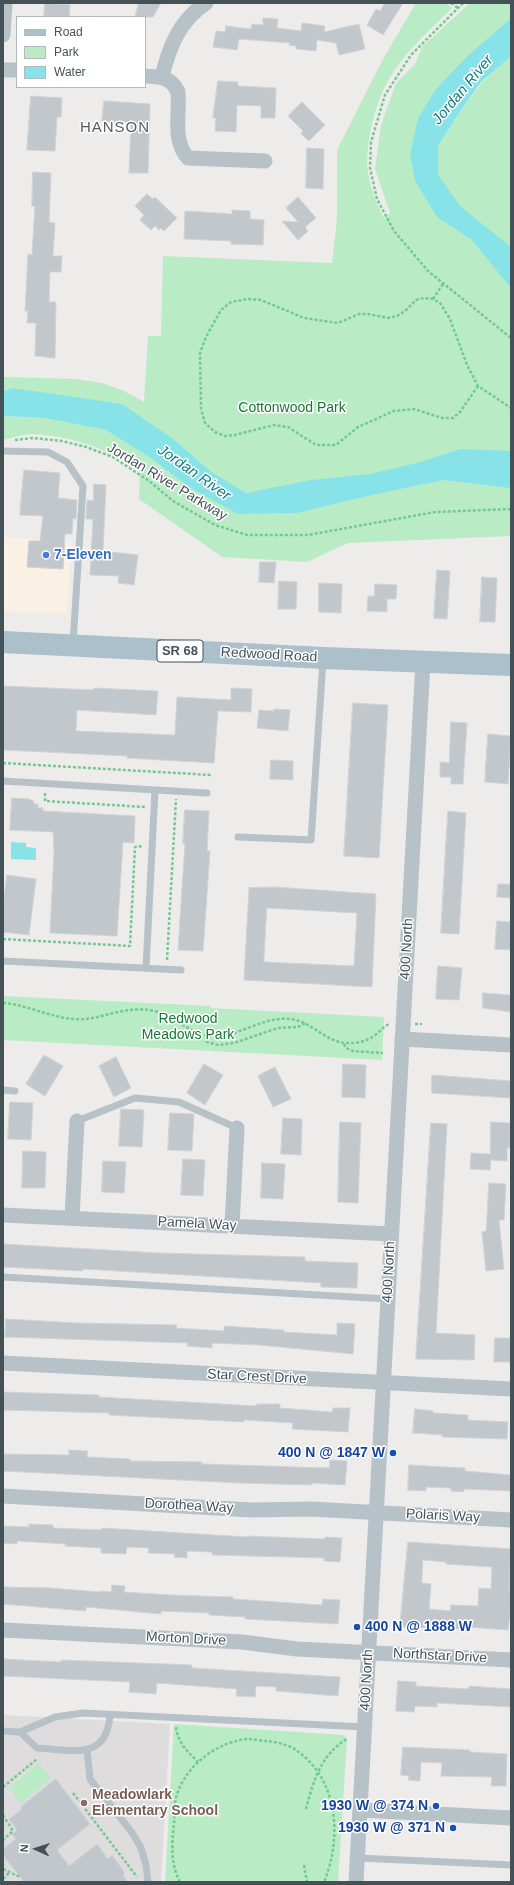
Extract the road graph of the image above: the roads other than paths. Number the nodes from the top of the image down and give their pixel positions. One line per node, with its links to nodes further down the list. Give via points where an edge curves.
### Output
1 (5, 3): 3 (street)
2 (206, 3): 7 (street, via 176,34 168,51)
3 (3, 35)
4 (3, 70): 5 (street)
5 (16, 70)
6 (146, 76): 7 (street)
7 (162, 77): 8 (street, via 171,81 178,92 179,143 188,158)
8 (265, 161)
9 (3, 451): 11 (lane, via 48,452 67,462 83,486)
10 (3, 642): 11 (main road, Redwood Road / SR 68)
11 (73, 646): 12 (main road, Redwood Road / SR 68)
12 (324, 658): 13 (main road, Redwood Road / SR 68); 18 (lane, via 311,840)
13 (423, 662): 14 (main road, Redwood Road / SR 68); 22 (street, 400 North)
14 (511, 665)
15 (3, 781): 16 (lane)
16 (155, 790): 17 (lane); 20 (lane)
17 (207, 793)
18 (238, 837)
19 (3, 961): 20 (lane)
20 (146, 968): 21 (lane)
21 (181, 970)
22 (402, 1039): 23 (street); 31 (street, 400 North)
23 (511, 1045)
24 (3, 1090): 25 (lane)
25 (15, 1091)
26 (77, 1121): 27 (lane, via 135,1098 179,1102); 29 (street)
27 (237, 1128): 30 (street)
28 (3, 1215): 29 (street, Pamela Way)
29 (72, 1218): 30 (street, Pamela Way)
30 (232, 1226): 31 (street, Pamela Way)
31 (391, 1234): 33 (street, 400 North)
32 (3, 1277): 33 (lane)
33 (388, 1298): 35 (street, 400 North)
34 (3, 1363): 35 (street, Star Crest Drive)
35 (383, 1383): 36 (street, Star Crest Drive); 38 (street, 400 North)
36 (511, 1389)
37 (3, 1496): 38 (street, Dorothea Way, via 252,1510 311,1509)
38 (376, 1513): 39 (street, Polaris Way); 41 (street, 400 North)
39 (511, 1520)
40 (3, 1630): 41 (street, Morton Drive, via 242,1642 297,1649)
41 (368, 1652): 42 (street, Northstar Drive); 44 (street, 400 North)
42 (511, 1660)
43 (110, 1715): 44 (lane); 46 (lane, via 54,1716); 47 (lane, via 106,1737 101,1744)
44 (364, 1727): 48 (street, 400 North)
45 (3, 1731): 46 (lane)
46 (20, 1732): 47 (lane, via 37,1748)
47 (87, 1750): 52 (lane, via 90,1779 141,1848)
48 (360, 1810): 49 (street); 50 (street, 400 North)
49 (511, 1818)
50 (358, 1858): 51 (lane); 53 (street, 400 North)
51 (511, 1865)
52 (148, 1882)
53 (356, 1882)

